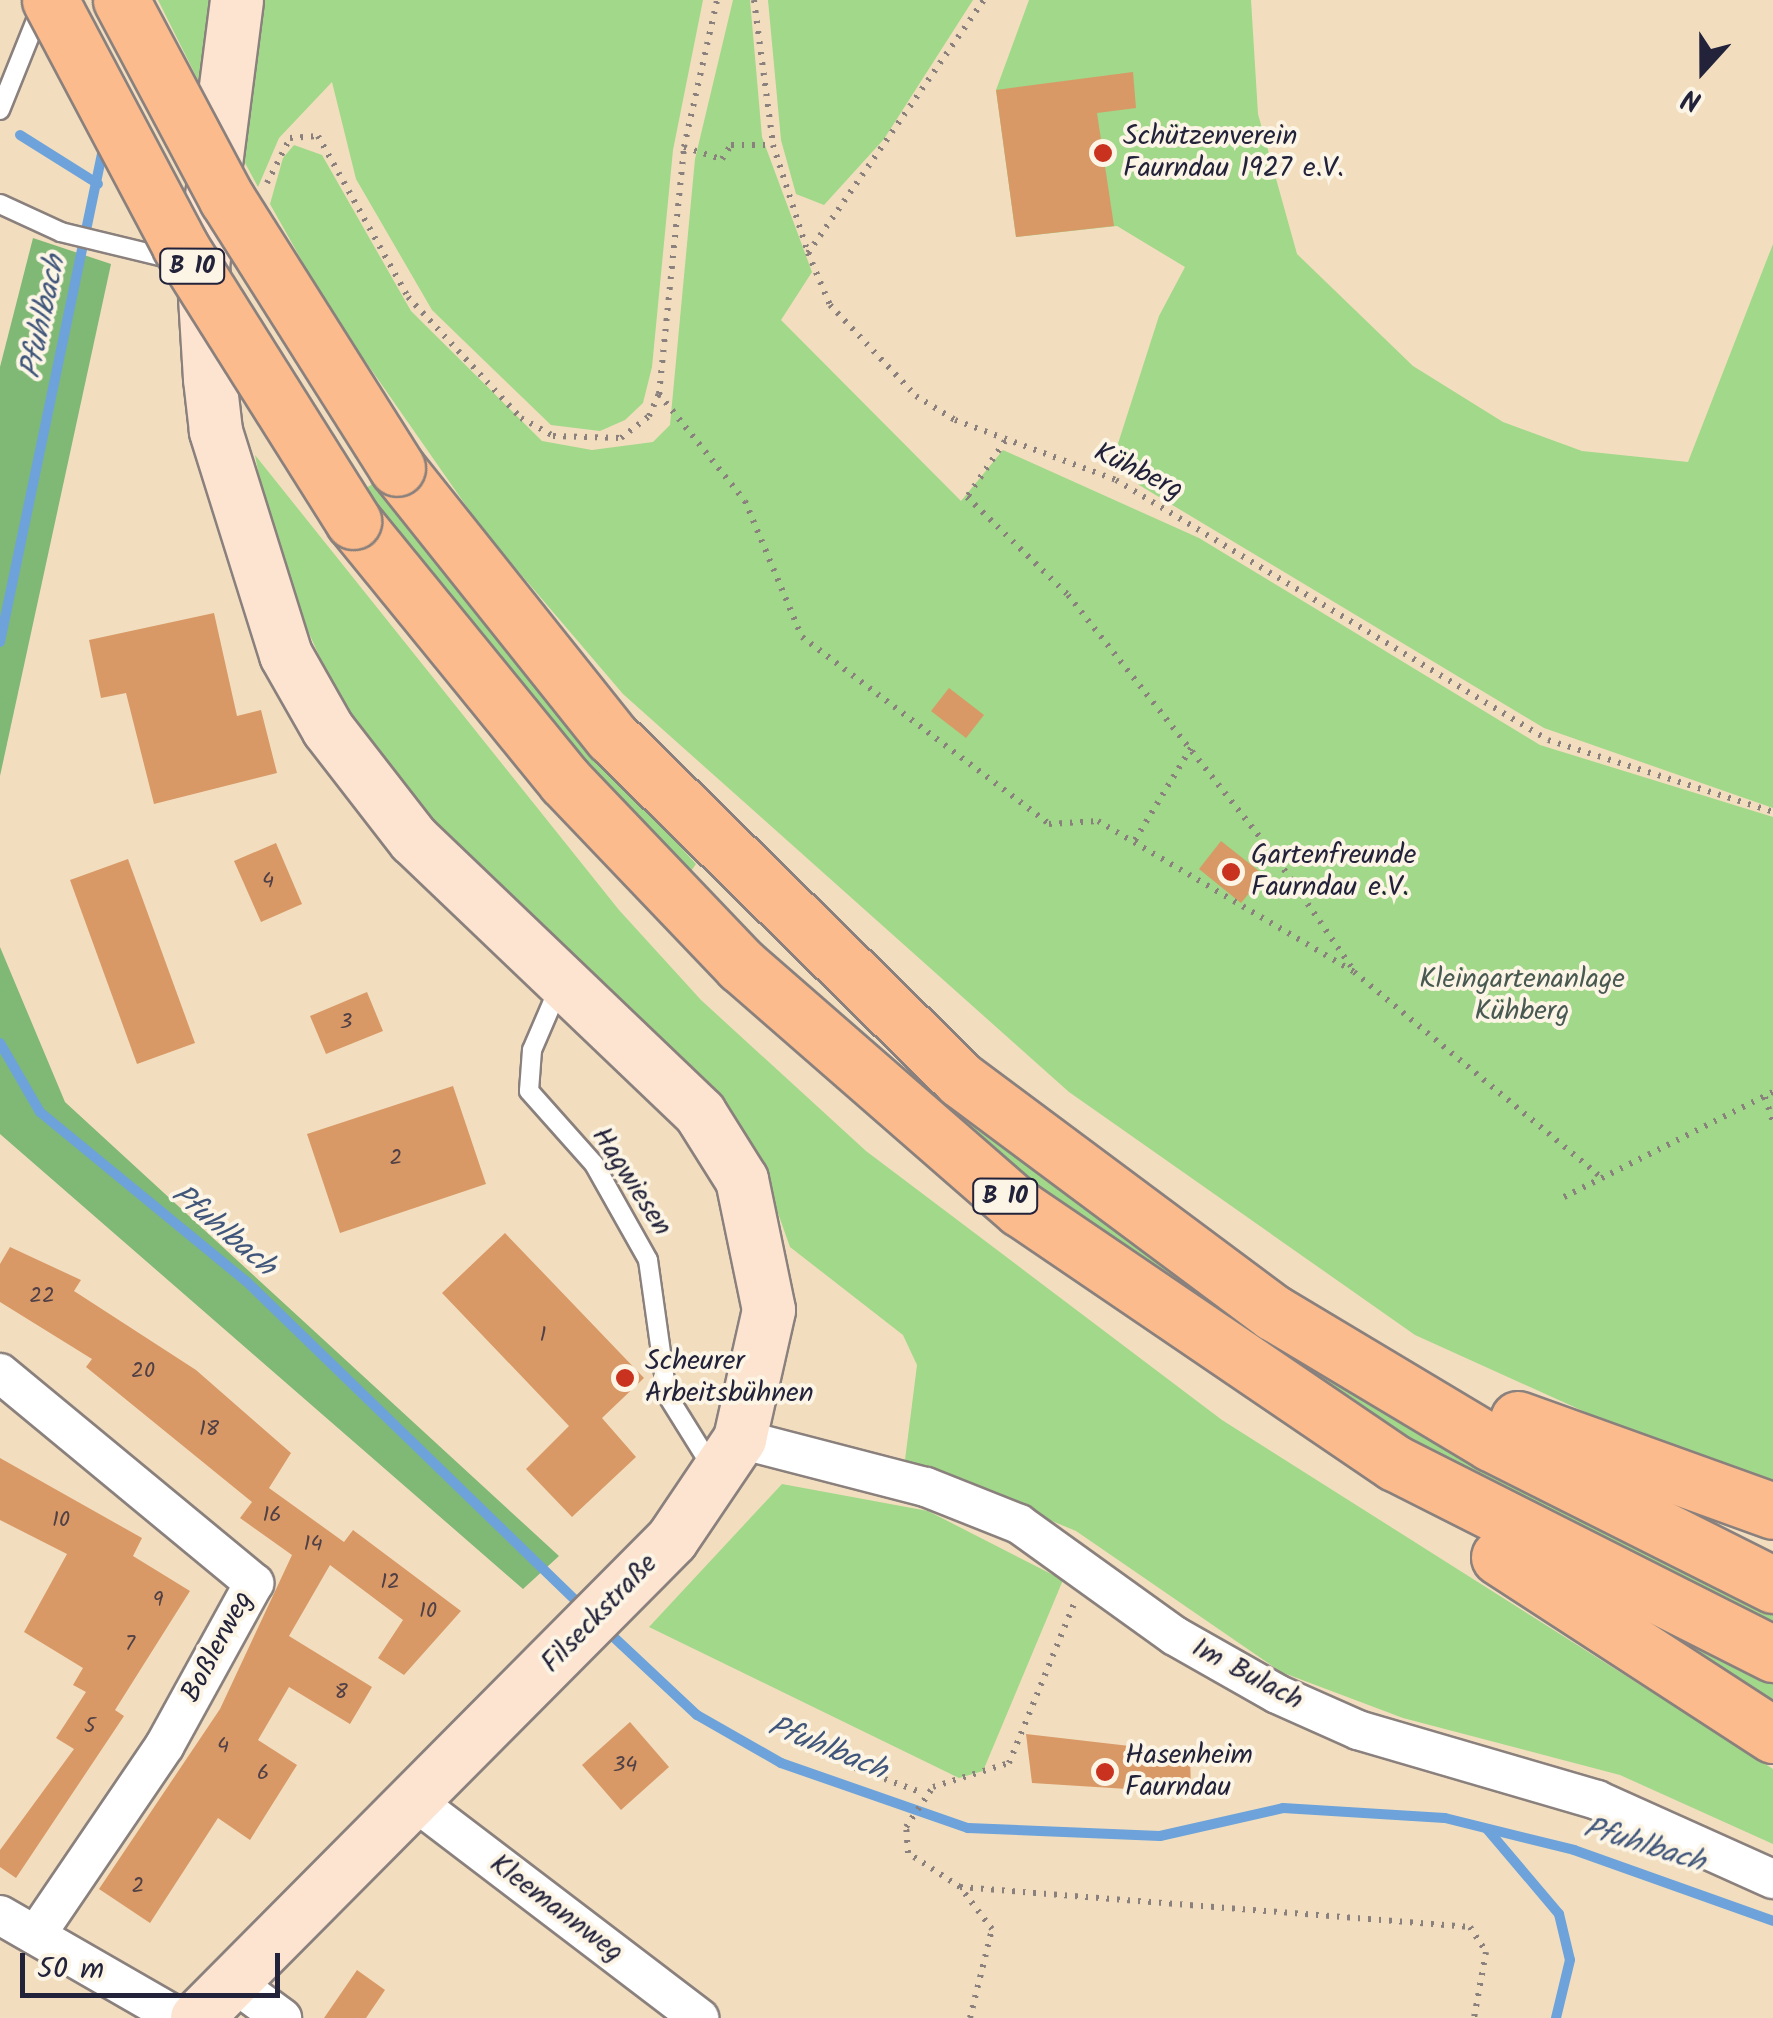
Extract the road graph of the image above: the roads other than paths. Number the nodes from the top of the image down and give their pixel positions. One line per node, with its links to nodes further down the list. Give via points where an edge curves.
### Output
1 (47, 0): 4 (lane); 11 (highway, B 10, bridge, via 180,246 353,521 565,781 825,1046 1136,1294)
2 (120, 0): 9 (highway, B 10, bridge, via 227,199 397,468 612,737 838,968 1096,1187)
3 (237, 0): 6 (street, Filseckstraße)
4 (0, 110)
5 (0, 204): 6 (lane, via 61,232)
6 (202, 266): 7 (street, Filseckstraße, via 216,431 286,654 328,728 414,840)
7 (563, 980): 10 (street, Filseckstraße, via 700,1113 742,1180 769,1310); 10 (lane, Hagwiesen, via 532,1050 529,1090 594,1164 648,1260 667,1395 695,1451)
8 (0, 1372): 19 (street, Boßlerweg, via 254,1583 165,1745)
9 (1382, 1381): 12 (highway, B 10, via 1481,1402 1586,1450); 13 (highway, B 10)
10 (731, 1458): 16 (street, Filseckstraße, via 614,1603); 17 (street, Im Bulach, via 926,1487 1090,1566 1175,1636 1277,1694 1358,1730 1597,1800)
11 (1395, 1463): 14 (highway, B 10); 15 (highway, via 1458,1533)
12 (1773, 1511)
13 (1773, 1585)
14 (1773, 1654)
15 (1773, 1736)
16 (413, 1800): 20 (street, Filseckstraße); 23 (street, Kleemannweg)
17 (1773, 1879)
18 (0, 1915): 19 (street)
19 (36, 1935): 21 (street)
20 (213, 1999): 22 (street)
21 (179, 2018)
22 (282, 2018)
23 (698, 2018)

